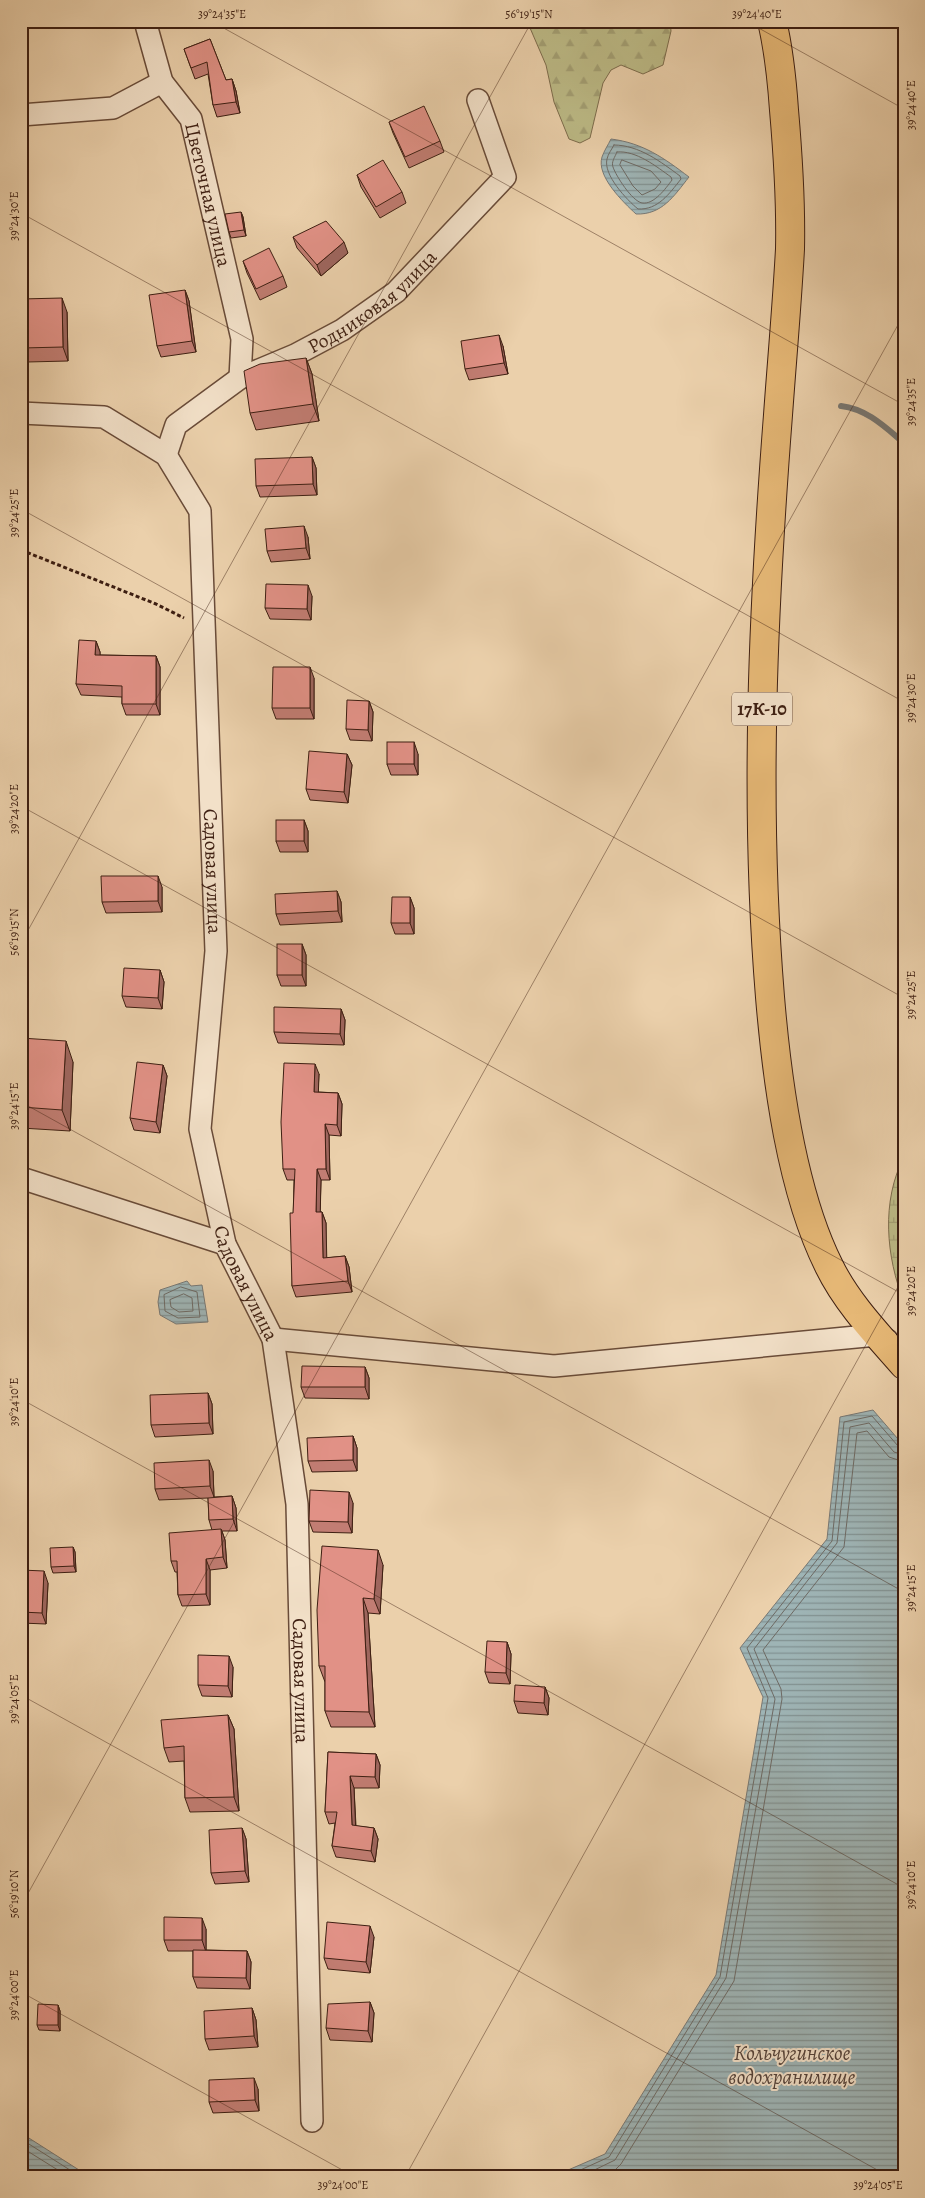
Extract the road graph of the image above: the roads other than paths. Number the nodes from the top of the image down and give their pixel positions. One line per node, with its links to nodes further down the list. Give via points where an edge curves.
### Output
1 (145, 21): 3 (street, Цветочная улица)
2 (772, 21): 11 (main road, 17К-10, via 786,124 790,240 768,547 762,701 764,926 782,1098 806,1206 829,1267 846,1296)
3 (162, 82): 5 (street, via 113,108); 6 (street, Цветочная улица, via 191,119 242,339)
4 (478, 100): 6 (street, Родниковая улица, via 505,177 396,292 342,330 295,355)
5 (21, 115)
6 (240, 378): 8 (street, Родниковая улица, via 176,425)
7 (21, 413): 8 (street, via 104,417)
8 (166, 456): 10 (street, Садовая улица, via 200,511 216,950 200,1129)
9 (21, 1178): 10 (street)
10 (225, 1244): 12 (street, Садовая улица)
11 (878, 1334): 12 (street, via 554,1366); 13 (street); 14 (main road, 17К-10)
12 (274, 1339): 15 (street, Садовая улица, via 297,1504)
13 (904, 1351)
14 (904, 1365)
15 (312, 2121)

